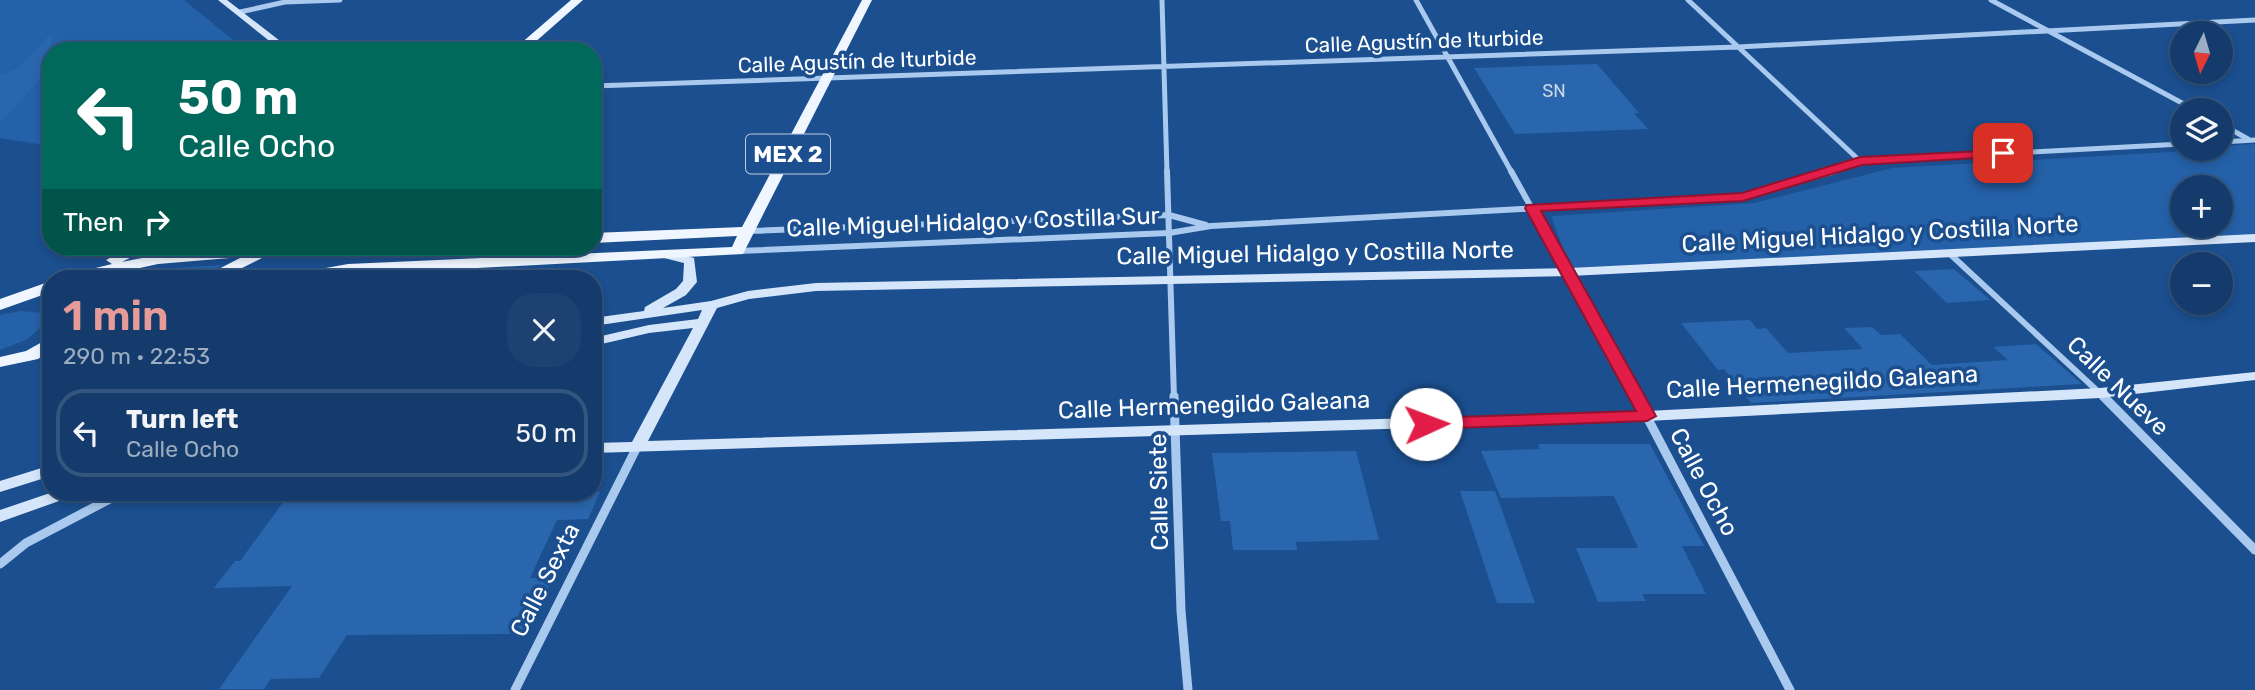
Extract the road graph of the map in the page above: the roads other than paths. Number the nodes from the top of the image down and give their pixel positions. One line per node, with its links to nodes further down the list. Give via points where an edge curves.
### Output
1 (222, 0): 10 (main road)
2 (340, 0): 9 (street)
3 (578, 0): 14 (main road)
4 (867, 0): 18 (main road, MEX 2)
5 (1162, 0): 17 (street, Calle Siete)
6 (1416, 0): 16 (street, Calle Ocho)
7 (1688, 0): 15 (street)
8 (1992, 0): 12 (street)
9 (287, 1): 10 (street)
10 (240, 12): 13 (main road)
11 (2255, 20): 12 (street, Calle Agustín de Iturbide)
12 (2046, 30): 15 (street, Calle Agustín de Iturbide); 20 (street)
13 (277, 42)
14 (529, 42)
15 (1738, 47): 16 (street, Calle Agustín de Iturbide); 25 (street)
16 (1448, 56): 17 (street, Calle Agustín de Iturbide); 26 (street, Calle Ocho)
17 (1162, 65): 18 (street, Calle Agustín de Iturbide); 27 (street, Calle Siete)
18 (828, 78): 19 (street, Calle Agustín de Iturbide); 30 (main road, MEX 2)
19 (602, 86)
20 (2174, 98)
21 (2233, 130): 22 (street)
22 (2253, 140): 23 (street)
23 (2233, 141)
24 (2170, 145): 25 (street, Calle Miguel Hidalgo y Costilla Sur)
25 (1860, 161): 26 (street, Calle Miguel Hidalgo y Costilla Sur, via 1743,197)
26 (1532, 208): 29 (street, Calle Miguel Hidalgo y Costilla Sur); 47 (street, Calle Ocho)
27 (1169, 215): 28 (street, Calle Miguel Hidalgo y Costilla Sur); 29 (street, Calle Miguel Hidalgo y Costilla Sur); 31 (street, Calle Siete)
28 (1000, 221): 30 (street, Calle Miguel Hidalgo y Costilla Sur); 34 (street)
29 (1211, 226): 31 (street, Calle Miguel Hidalgo y Costilla Sur)
30 (747, 231): 32 (main road); 35 (main road)
31 (1169, 233): 34 (street, Calle Miguel Hidalgo y Costilla Sur); 48 (street, Calle Siete)
32 (602, 238)
33 (2255, 238): 36 (main road, Calle Miguel Hidalgo y Costilla Norte)
34 (1001, 239): 35 (street, Calle Miguel Hidalgo y Costilla Sur)
35 (737, 251): 37 (main road)
36 (1949, 253): 47 (main road, Calle Miguel Hidalgo y Costilla Norte); 62 (street, Calle Nueve)
37 (668, 255): 42 (main road); 53 (main road, via 690,261 690,282 670,300)
38 (122, 256): 43 (main road)
39 (190, 256): 44 (main road)
40 (257, 256): 45 (main road)
41 (510, 256): 42 (main road)
42 (507, 260): 46 (main road)
43 (90, 270)
44 (108, 270)
45 (226, 270)
46 (342, 270)
47 (1570, 272): 48 (main road, Calle Miguel Hidalgo y Costilla Norte); 63 (street, Calle Ocho)
48 (1170, 277): 51 (main road, Calle Miguel Hidalgo y Costilla Norte, via 816,286); 64 (street, Calle Siete)
49 (42, 289): 52 (main road)
50 (42, 300): 52 (main road)
51 (712, 304): 53 (main road, Calle Miguel Hidalgo y Costilla Norte); 55 (main road, Calle Sexta)
52 (0, 305)
53 (642, 314): 54 (main road, Calle Miguel Hidalgo y Costilla Norte)
54 (602, 321)
55 (702, 323): 56 (main road); 65 (main road, Calle Sexta)
56 (602, 340)
57 (42, 348): 59 (main road)
58 (42, 352): 59 (main road)
59 (32, 355): 60 (main road)
60 (0, 362)
61 (2255, 376): 62 (main road, Calle Hermenegildo Galeana)
62 (2100, 393): 63 (main road, Calle Hermenegildo Galeana); 72 (street, Calle Nueve)
63 (1647, 416): 64 (main road, Calle Hermenegildo Galeana); 76 (street, Calle Ocho)
64 (1177, 432): 65 (main road, Calle Hermenegildo Galeana); 75 (street, Calle Siete, via 1181,611)
65 (638, 445): 66 (main road, Calle Hermenegildo Galeana); 74 (street, Calle Sexta)
66 (602, 447)
67 (42, 473): 68 (main road)
68 (0, 487)
69 (43, 501): 71 (main road)
70 (106, 501): 73 (street, via 26,543)
71 (0, 516)
72 (2255, 550)
73 (0, 564)
74 (515, 690)
75 (1188, 690)
76 (1790, 690)

